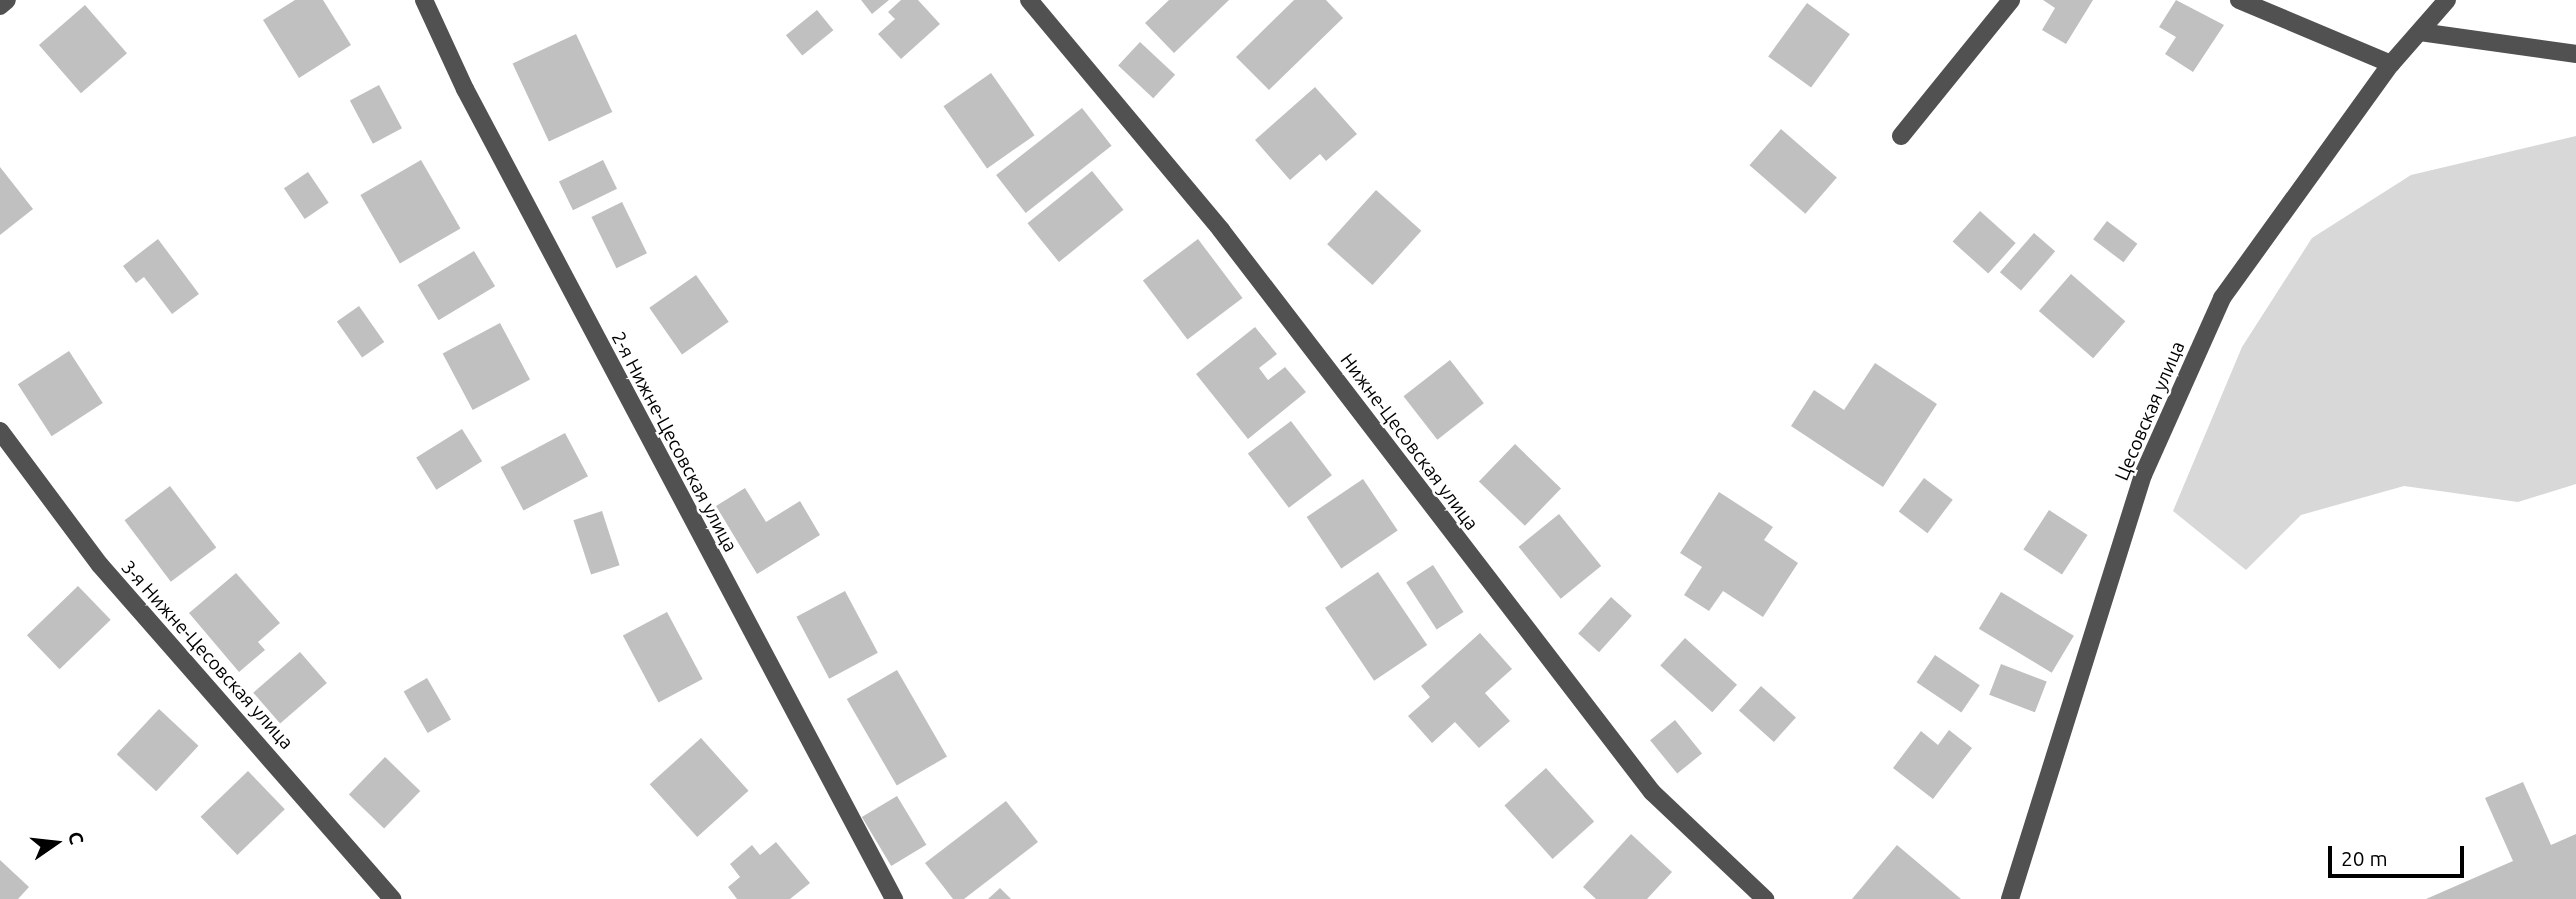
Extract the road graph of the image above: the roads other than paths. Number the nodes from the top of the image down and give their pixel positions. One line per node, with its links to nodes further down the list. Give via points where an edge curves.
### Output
1 (7, 0): 7 (street)
2 (424, 0): 14 (street, 2-я Нижне-Цесовская улица, via 478,114)
3 (1029, 0): 15 (street, Нижне-Цесовская улица, via 1221,230 1652,792)
4 (2011, 0): 11 (street)
5 (2239, 0): 10 (street)
6 (2447, 0): 8 (street, Цесовская улица)
7 (0, 6)
8 (2420, 32): 9 (street); 10 (street, Цесовская улица)
9 (2576, 54)
10 (2391, 64): 16 (street, Цесовская улица, via 2222,299 2143,475)
11 (1901, 136)
12 (0, 431): 13 (street, 3-я Нижне-Цесовская улица, via 100,565)
13 (392, 899)
14 (894, 899)
15 (1765, 899)
16 (2010, 899)

